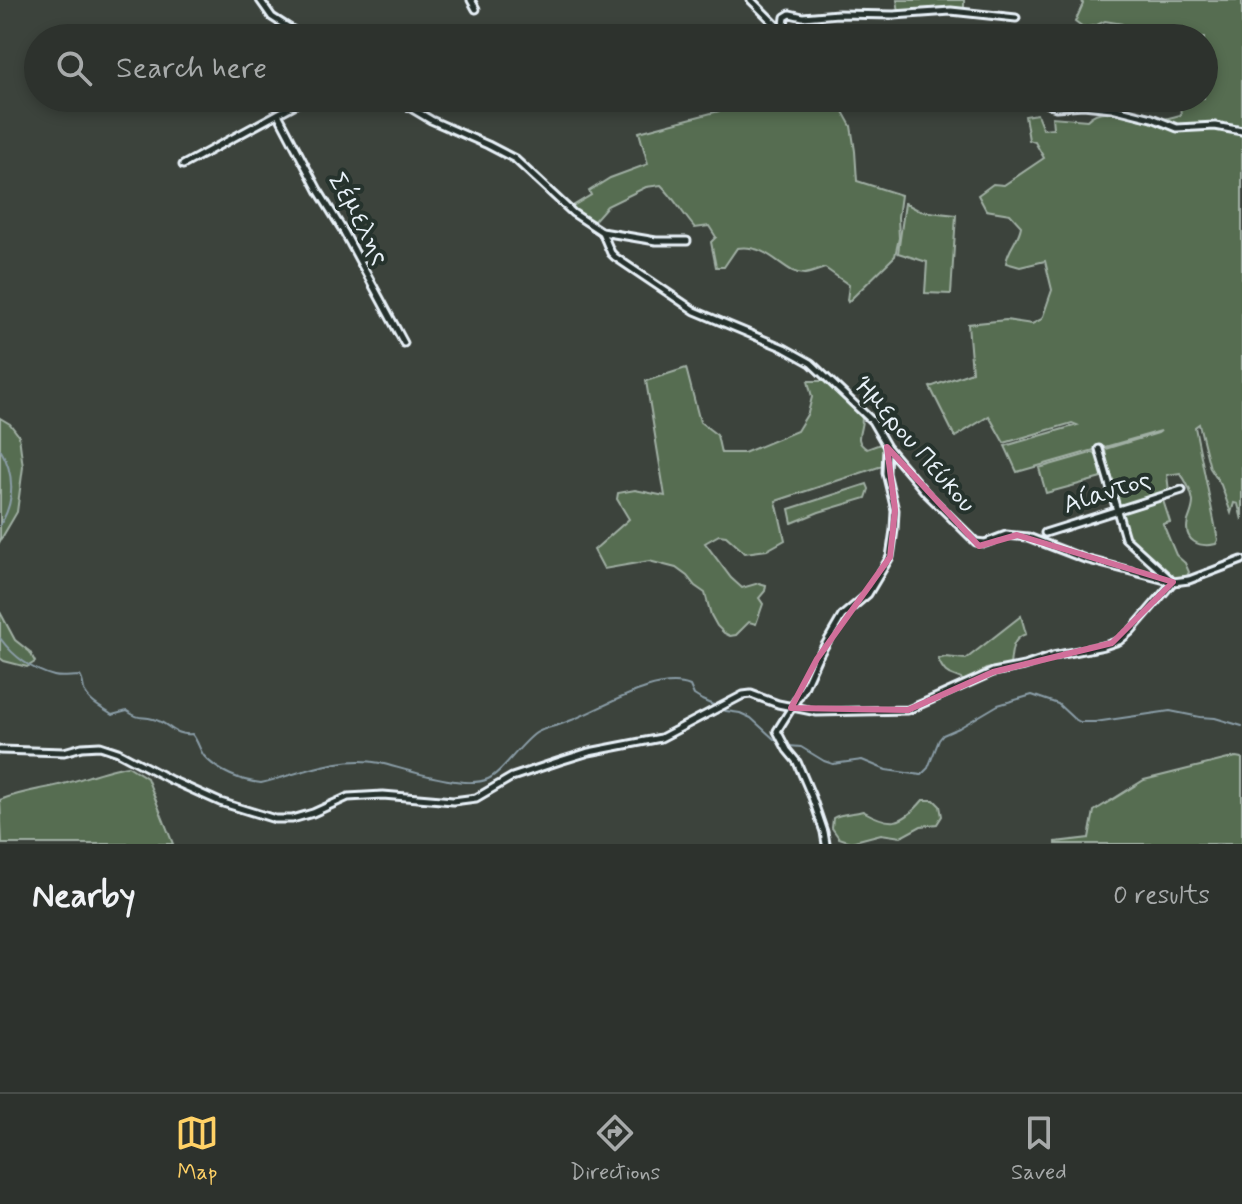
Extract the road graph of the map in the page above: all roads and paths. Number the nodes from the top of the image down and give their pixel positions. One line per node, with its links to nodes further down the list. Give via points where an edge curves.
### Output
1 (260, 0): 6 (street)
2 (471, 0): 4 (street)
3 (751, 0): 7 (street)
4 (476, 9)
5 (1016, 18): 8 (street, via 951,11 790,14)
6 (283, 24)
7 (775, 24)
8 (784, 24)
9 (282, 112): 12 (street)
10 (418, 112): 15 (street, Ήμερου Πεύκου, via 515,159 573,213)
11 (1128, 112): 13 (street, via 1177,128)
12 (278, 114): 14 (street); 17 (street, Σέμελης)
13 (1242, 131)
14 (183, 165)
15 (602, 232): 16 (street); 18 (street, Ήμερου Πεύκου, via 615,257 689,308 811,363 872,421)
16 (687, 241)
17 (404, 343)
18 (887, 447): 24 (street, Ήμερου Πεύκου, via 976,542 1006,535 1028,537 1085,559); 25 (street, via 886,473 895,510 890,557 868,594 842,616)
19 (1099, 449): 21 (street)
20 (1182, 490): 21 (street, Αίαντος)
21 (1117, 511): 22 (street, Αίαντος); 24 (street, via 1127,541)
22 (1045, 533)
23 (1242, 560): 24 (street, Ήμερου Πεύκου)
24 (1173, 582): 25 (street, via 1125,637 1112,643 993,672 908,710 828,713)
25 (791, 708): 26 (street, via 747,694 661,738 560,761 512,777 476,798 348,797 283,819 220,802 100,746 64,752); 27 (street, via 777,731 797,762)
26 (0, 750)
27 (826, 844)

